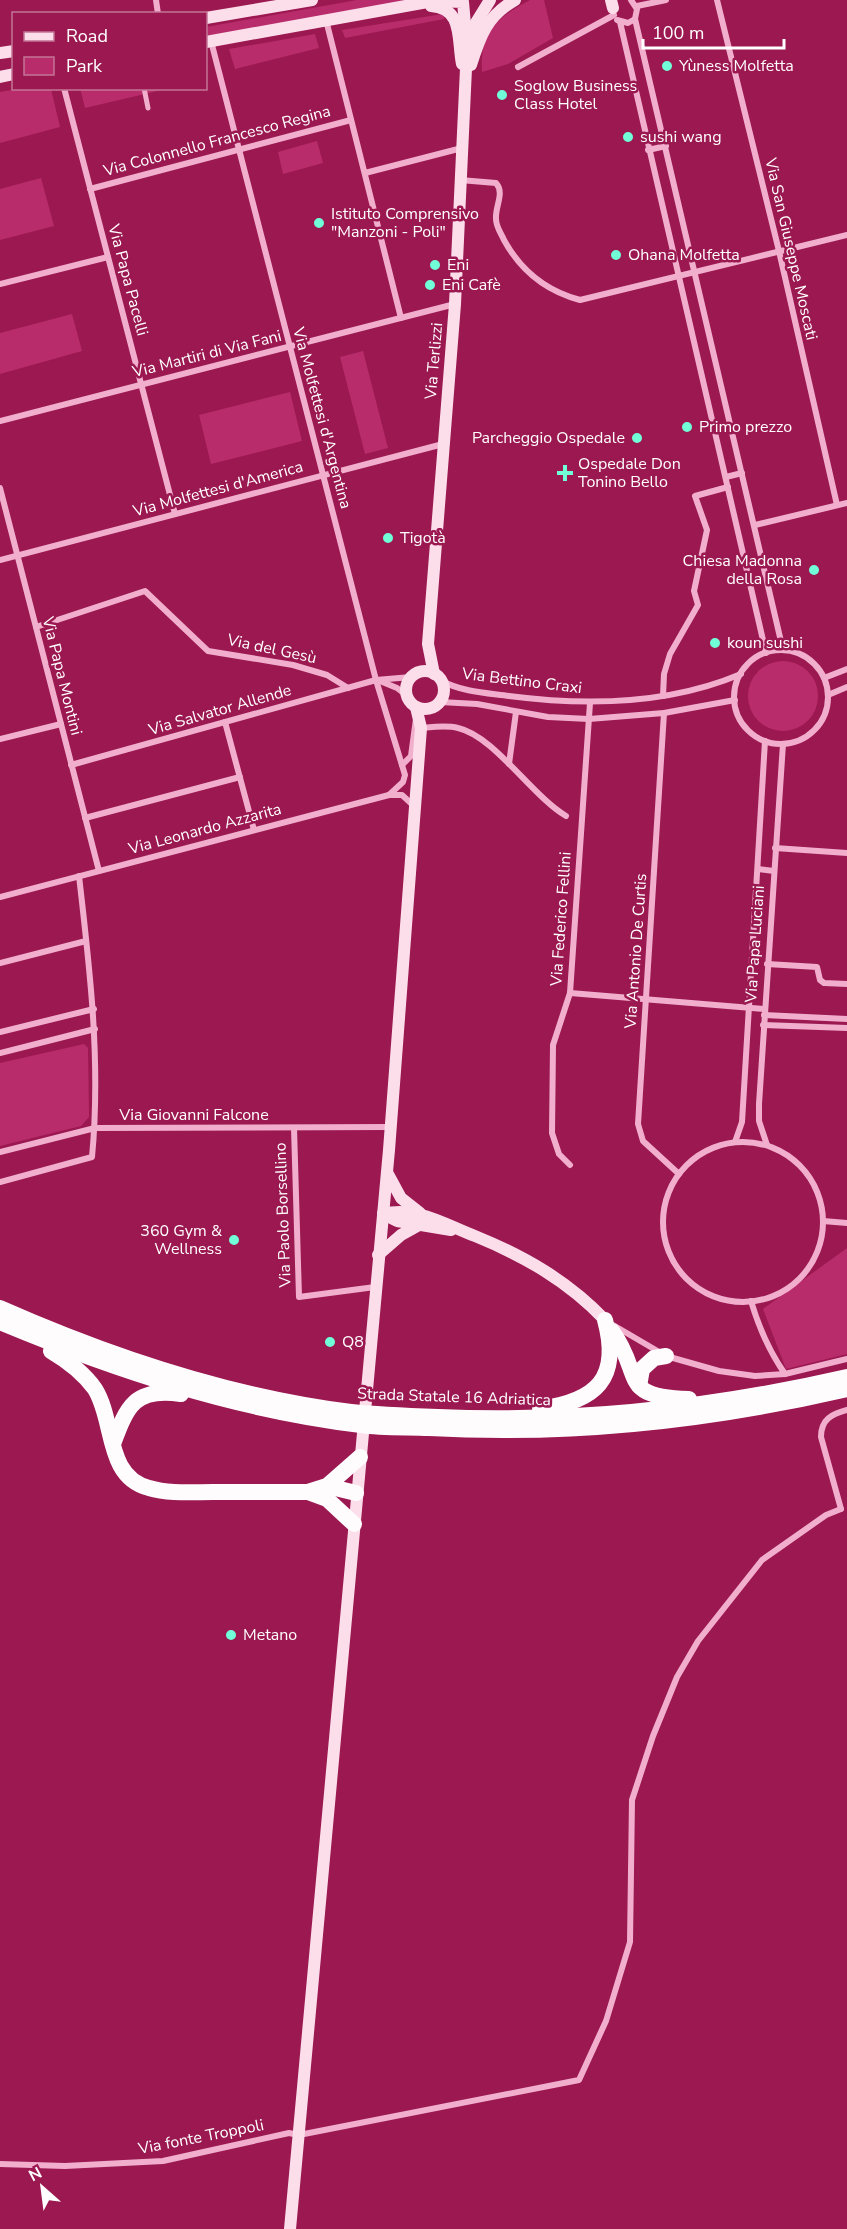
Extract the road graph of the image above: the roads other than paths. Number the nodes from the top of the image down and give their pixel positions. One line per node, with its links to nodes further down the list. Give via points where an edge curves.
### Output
1 (312, 0): 11 (main road)
2 (490, 0): 7 (main road, via 474,6); 16 (main road, Via Terlizzi)
3 (515, 0): 18 (main road, Via Terlizzi, via 489,20 481,32)
4 (631, 0): 10 (street)
5 (666, 0): 10 (street)
6 (717, 0): 31 (street, Via San Giuseppe Moscati)
7 (462, 1): 9 (main road); 16 (main road, Via Terlizzi)
8 (615, 4): 14 (street); 17 (street)
9 (406, 5): 13 (main road); 18 (main road, Via Terlizzi, via 437,6 454,17)
10 (637, 6): 12 (street)
11 (207, 18)
12 (635, 19): 14 (street); 23 (street)
13 (326, 20): 15 (main road); 22 (street)
14 (620, 22): 26 (street)
15 (208, 42): 25 (street, Via Molfettesi d'Argentina)
16 (467, 47): 18 (main road, Via Terlizzi)
17 (518, 67)
18 (465, 80): 24 (main road, Via Terlizzi)
19 (65, 90): 29 (street, Via Papa Pacelli)
20 (144, 90): 21 (street)
21 (148, 108)
22 (351, 120): 25 (street, Via Colonnello Francesco Regina); 27 (street)
23 (666, 146): 26 (street); 33 (street)
24 (462, 148): 27 (street); 28 (main road, Via Terlizzi)
25 (239, 150): 29 (street, Via Colonnello Francesco Regina); 38 (street, Via Molfettesi d'Argentina)
26 (648, 150): 34 (street)
27 (365, 174): 37 (street)
28 (460, 180): 34 (street, via 496,183 496,225 514,258 542,284 566,296 580,300); 36 (main road, Via Terlizzi)
29 (90, 189): 32 (street, Via Papa Pacelli)
30 (847, 235): 31 (street)
31 (779, 251): 33 (street); 50 (street, Via San Giuseppe Moscati)
32 (108, 257): 35 (street); 39 (street, Via Papa Pacelli)
33 (696, 272): 34 (street); 40 (street)
34 (678, 276): 41 (street)
35 (0, 284)
36 (455, 304): 37 (street, Via Martiri di Via Fani); 43 (main road, Via Terlizzi)
37 (401, 318): 38 (street, Via Martiri di Via Fani)
38 (290, 347): 39 (street, Via Martiri di Via Fani); 45 (street, Via Molfettesi d'Argentina)
39 (141, 385): 42 (street, Via Martiri di Via Fani); 51 (street, Via Papa Pacelli)
40 (725, 397): 41 (street); 44 (street)
41 (709, 401): 46 (street)
42 (0, 421)
43 (444, 444): 45 (street, Via Molfettesi d'America); 56 (main road, Via Terlizzi)
44 (742, 472): 46 (street); 52 (street)
45 (323, 475): 51 (street, Via Molfettesi d'America); 64 (street, Via Molfettesi d'Argentina)
46 (726, 477): 47 (street)
47 (728, 487): 58 (street); 69 (street, via 695,496 707,530 694,591 698,605 670,654)
48 (0, 488): 53 (street, Via Papa Montini)
49 (847, 503): 50 (street)
50 (837, 505): 52 (street)
51 (175, 514): 53 (street, Via Molfettesi d'America)
52 (755, 525): 57 (street)
53 (17, 555): 54 (street, Via Molfettesi d'America); 55 (street, Via Papa Montini)
54 (0, 560)
55 (36, 627): 66 (street, Via del Gesù, via 145,591 208,651 293,664 327,675); 78 (street, Via Papa Montini)
56 (428, 644): 61 (main road, Via Terlizzi); 62 (main road, Via Terlizzi)
57 (783, 650): 58 (street); 63 (street, via 808,658)
58 (766, 653): 60 (street)
59 (847, 669): 63 (street)
60 (741, 674): 69 (street, Via Bettino Craxi, via 719,684); 70 (street)
61 (413, 675): 62 (main road, via 423,671); 64 (street, Via Salvator Allende); 67 (main road)
62 (438, 677): 71 (street, Via Bettino Craxi, via 478,692); 72 (main road, via 444,692)
63 (824, 678): 68 (street)
64 (376, 680): 66 (street, Via Salvator Allende); 67 (street); 85 (street, Via Molfettesi d'Argentina)
65 (847, 687): 68 (street)
66 (348, 688): 77 (street, Via Salvator Allende)
67 (406, 695): 73 (main road)
68 (828, 695): 82 (street, via 827,710 810,734)
69 (663, 696): 71 (street, Via Bettino Craxi)
70 (735, 700): 75 (street, Via Bettino Craxi); 81 (street, via 744,725)
71 (590, 703): 76 (street, Via Federico Fellini)
72 (436, 705): 73 (main road); 74 (street, Via Bettino Craxi, via 477,704); 79 (main road)
73 (416, 710): 79 (main road); 85 (street, via 411,756)
74 (516, 712): 76 (street, Via Bettino Craxi); 83 (street)
75 (664, 713): 76 (street, Via Bettino Craxi); 104 (street, Via Antonio De Curtis)
76 (589, 719): 103 (street, Via Federico Fellini)
77 (225, 722): 84 (street, Via Salvator Allende); 86 (street)
78 (61, 724): 80 (street); 84 (street, Via Papa Montini)
79 (421, 728): 83 (street, via 459,728); 88 (main road)
80 (0, 739)
81 (765, 741): 82 (street); 94 (street, Via Papa Luciani)
82 (783, 744): 92 (street, Via Papa Luciani)
83 (509, 764): 89 (street, via 539,796)
84 (71, 765): 90 (street, Via Papa Montini)
85 (402, 765): 87 (street, via 403,782)
86 (240, 777): 90 (street); 91 (street)
87 (389, 795): 88 (street, via 402,795); 91 (street, Via Leonardo Azzarita)
88 (414, 806): 114 (main road)
89 (566, 816)
90 (85, 818): 95 (street, Via Papa Montini)
91 (254, 830): 95 (street, Via Leonardo Azzarita)
92 (775, 848): 93 (street); 96 (street, Via Papa Luciani)
93 (847, 853)
94 (758, 868): 96 (street); 105 (street, Via Papa Luciani)
95 (99, 871): 97 (street, Via Leonardo Azzarita)
96 (774, 871): 101 (street, Via Papa Luciani)
97 (79, 876): 98 (street, Via Leonardo Azzarita); 99 (street)
98 (0, 897)
99 (86, 941): 100 (street); 106 (street)
100 (0, 963)
101 (767, 964): 102 (street, via 817,967 820,980); 107 (street, Via Papa Luciani)
102 (847, 984)
103 (570, 993): 104 (street); 120 (street, Via Federico Fellini, via 553,1045 552,1132 559,1154)
104 (647, 1000): 105 (street); 122 (street, Via Antonio De Curtis, via 638,1124 643,1141)
105 (749, 1008): 107 (street); 117 (street, Via Papa Luciani, via 742,1122)
106 (94, 1009): 111 (street); 112 (street)
107 (764, 1012): 108 (street); 109 (street, Via Papa Luciani)
108 (847, 1019)
109 (763, 1025): 110 (street); 118 (street, Via Papa Luciani, via 759,1121)
110 (847, 1028)
111 (95, 1029): 113 (street); 115 (street)
112 (0, 1032)
113 (0, 1053)
114 (390, 1127): 116 (street, Via Giovanni Falcone); 121 (main road)
115 (95, 1128): 116 (street, Via Giovanni Falcone); 119 (street, Via Giovanni Falcone); 123 (street, via 92,1157)
116 (294, 1128): 129 (street, Via Paolo Borsellino, via 299,1297)
117 (735, 1142): 118 (street); 122 (street, via 704,1152)
118 (767, 1145): 126 (street, via 793,1158 807,1174 818,1193)
119 (0, 1152)
120 (570, 1165)
121 (387, 1170): 124 (main road); 125 (main road, via 392,1186)
122 (679, 1174): 130 (street, via 668,1197 663,1221 674,1261 689,1281 703,1291 734,1301)
123 (0, 1182)
124 (383, 1214): 125 (main road, via 397,1221); 128 (main road)
125 (421, 1220): 128 (main road); 132 (main road, via 473,1235 536,1264 587,1301)
126 (823, 1221): 127 (street); 130 (street, via 818,1249 803,1274 780,1292)
127 (847, 1223)
128 (378, 1255): 129 (main road)
129 (375, 1287): 147 (main road)
130 (751, 1301): 136 (street, via 772,1356)
131 (0, 1308): 143 (highway, Strada Statale 16 Adriatica, via 59,1334 172,1372)
132 (605, 1320): 134 (street); 138 (highway); 144 (highway, via 611,1359 604,1380 588,1396 567,1405)
133 (0, 1322): 141 (highway, Strada Statale 16 Adriatica, via 154,1379); 146 (highway, via 67,1360 83,1374 99,1398)
134 (666, 1356): 136 (street, via 718,1371 755,1376); 138 (highway, via 654,1358 642,1369)
135 (847, 1359): 136 (street)
136 (785, 1374)
137 (847, 1377): 140 (highway, Strada Statale 16 Adriatica)
138 (639, 1386): 140 (highway, via 658,1398)
139 (847, 1389): 145 (highway, Strada Statale 16 Adriatica, via 720,1415 622,1426 479,1430)
140 (736, 1400): 144 (highway, Strada Statale 16 Adriatica, via 623,1415)
141 (259, 1406): 143 (highway, Strada Statale 16 Adriatica); 146 (highway, via 167,1392 144,1396 124,1412)
142 (847, 1410): 150 (street, via 828,1417 821,1429)
143 (340, 1416): 145 (highway, Strada Statale 16 Adriatica)
144 (473, 1418): 145 (highway, Strada Statale 16 Adriatica)
145 (380, 1421)
146 (113, 1445): 148 (highway, via 118,1463 129,1478 148,1488 179,1492)
147 (360, 1457): 148 (highway); 149 (main road)
148 (327, 1492): 149 (highway); 151 (highway)
149 (356, 1493): 151 (main road)
150 (844, 1511): 152 (street, Via fonte Troppoli, via 826,1515 762,1560 698,1641 677,1677 632,1800 630,1942 606,2021 579,2080)
151 (354, 1524): 152 (main road)
152 (299, 2135): 153 (street, Via fonte Troppoli, via 289,2133 164,2161 65,2166); 154 (main road)
153 (0, 2164)
154 (290, 2229)

